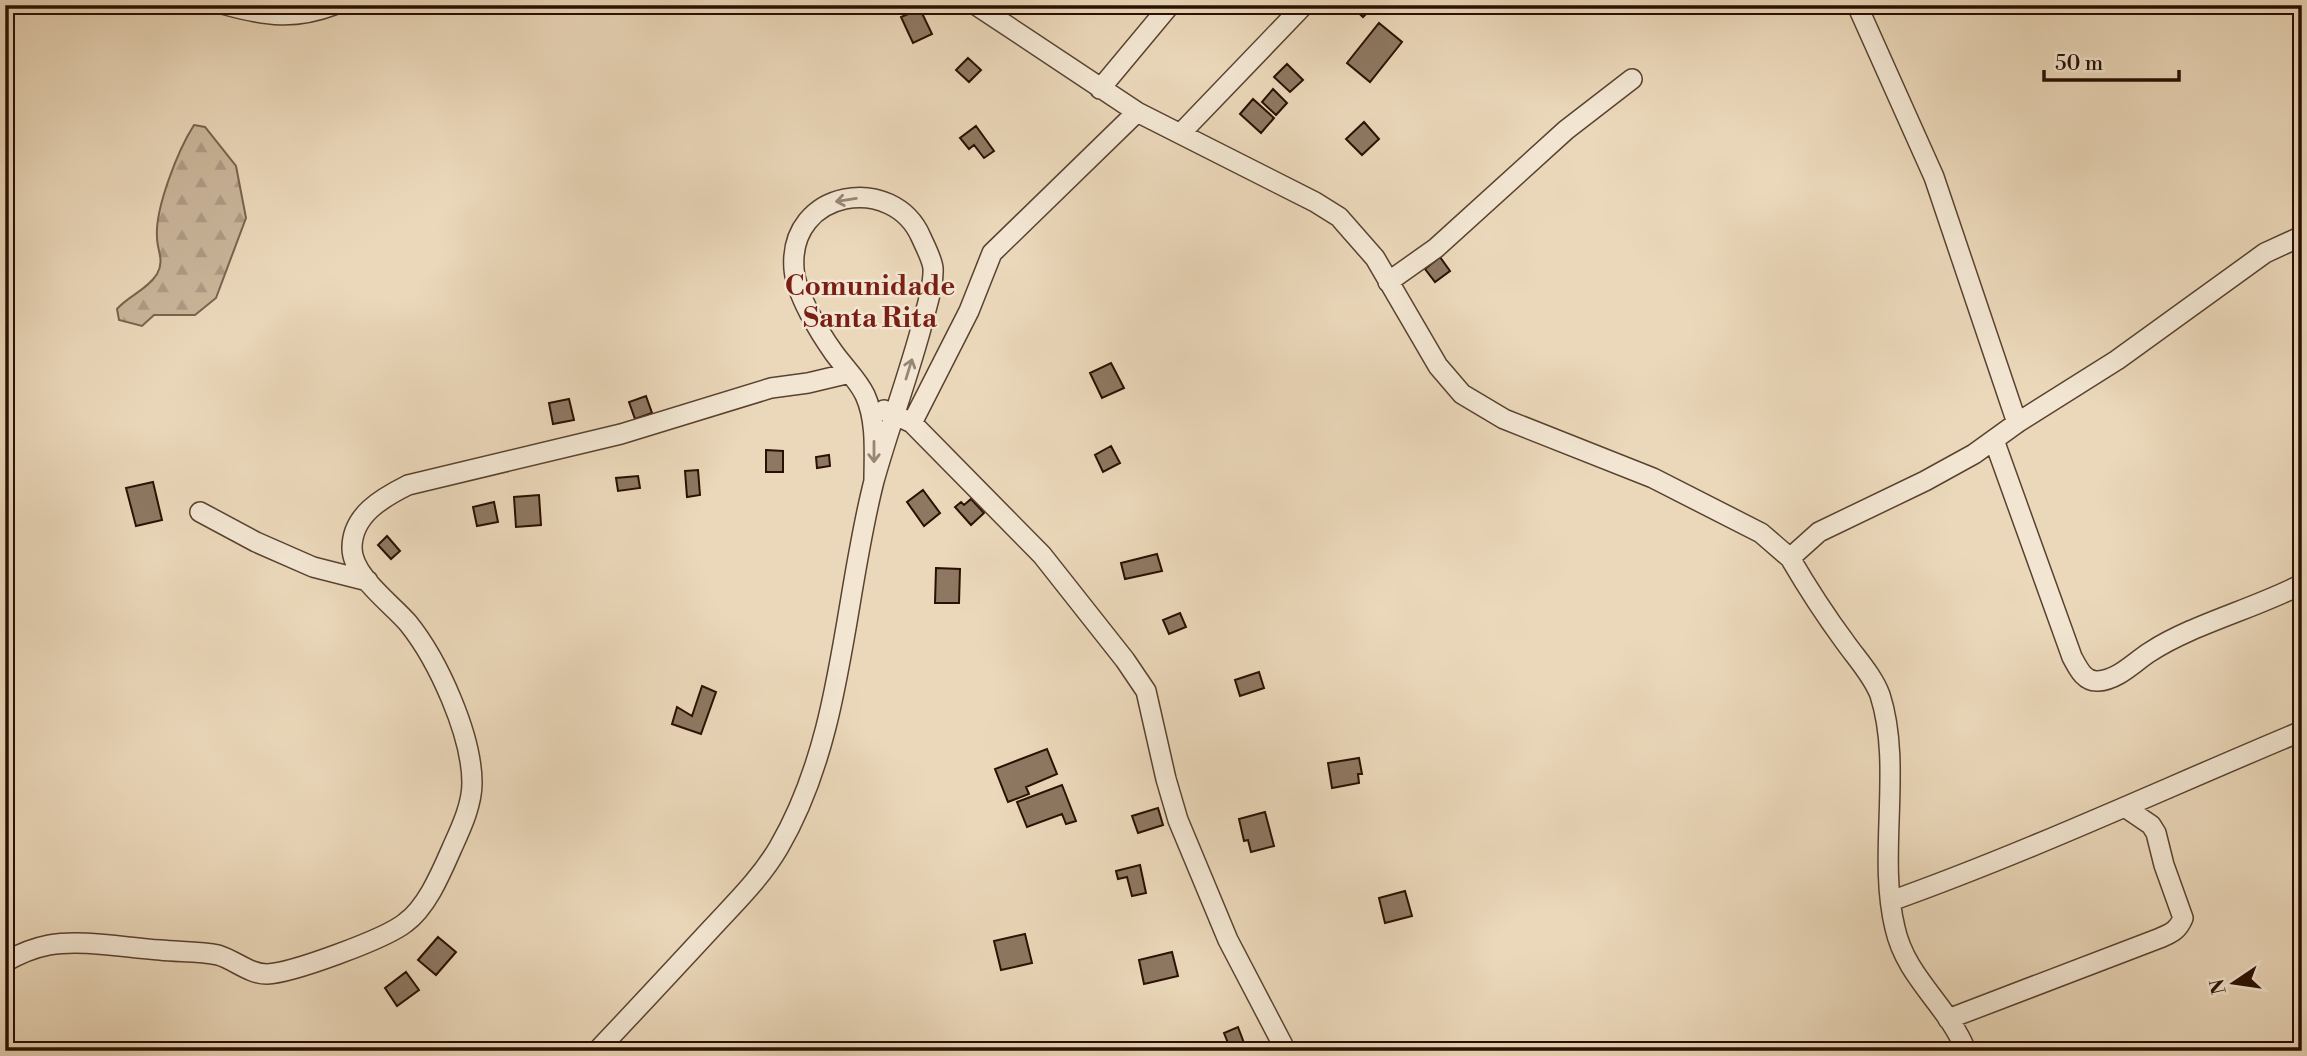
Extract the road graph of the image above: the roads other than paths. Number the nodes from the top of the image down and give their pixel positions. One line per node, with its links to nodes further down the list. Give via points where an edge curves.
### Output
1 (226, 5): 2 (street, via 292,16)
2 (334, 5)
3 (976, 5): 8 (street)
4 (1170, 5): 8 (street)
5 (1304, 5): 10 (street)
6 (1857, 5): 16 (street, via 1934,177)
7 (1632, 79): 12 (street, via 1566,130 1436,248)
8 (1100, 89): 9 (street)
9 (1137, 112): 10 (street); 15 (street, via 992,253 969,311)
10 (1181, 133): 12 (street, via 1339,217 1375,258)
11 (2302, 236): 16 (street, via 2264,253 2117,360)
12 (1388, 282): 20 (street, via 1438,366 1462,394 1504,419 1653,478 1761,533)
13 (849, 373): 14 (street); 15 (street, one-way to 13, via 933,268 919,232 906,217 886,203 852,197 823,206 810,218 796,246 794,269 814,320); 21 (street, via 771,388 621,434 408,485 383,498 355,530 352,550)
14 (869, 404): 15 (street); 18 (street, one-way to 18)
15 (903, 418): 18 (street); 29 (street, via 1042,555 1146,691 1183,832 1228,940)
16 (2017, 424): 17 (street)
17 (1994, 440): 20 (street, via 1925,481 1819,532); 22 (street, via 2072,657 2086,678 2097,682 2112,676 2159,646)
18 (874, 481): 28 (street, via 821,744 795,817 762,873)
19 (200, 512): 21 (street, via 313,567)
20 (1790, 558): 25 (street, via 1879,694 1888,738)
21 (368, 581): 26 (street, via 408,623 432,660 461,723 470,755 472,785 465,820 424,903 407,922 377,939 271,973 251,971 216,955 79,944 52,944)
22 (2302, 584)
23 (2302, 731): 24 (street)
24 (2126, 808): 25 (street); 27 (street, via 2156,833 2183,918 2180,926 2173,933)
25 (1891, 901): 27 (street, via 1902,952)
26 (5, 962)
27 (1948, 1019): 30 (street)
28 (597, 1051)
29 (1286, 1051)
30 (1966, 1051)

